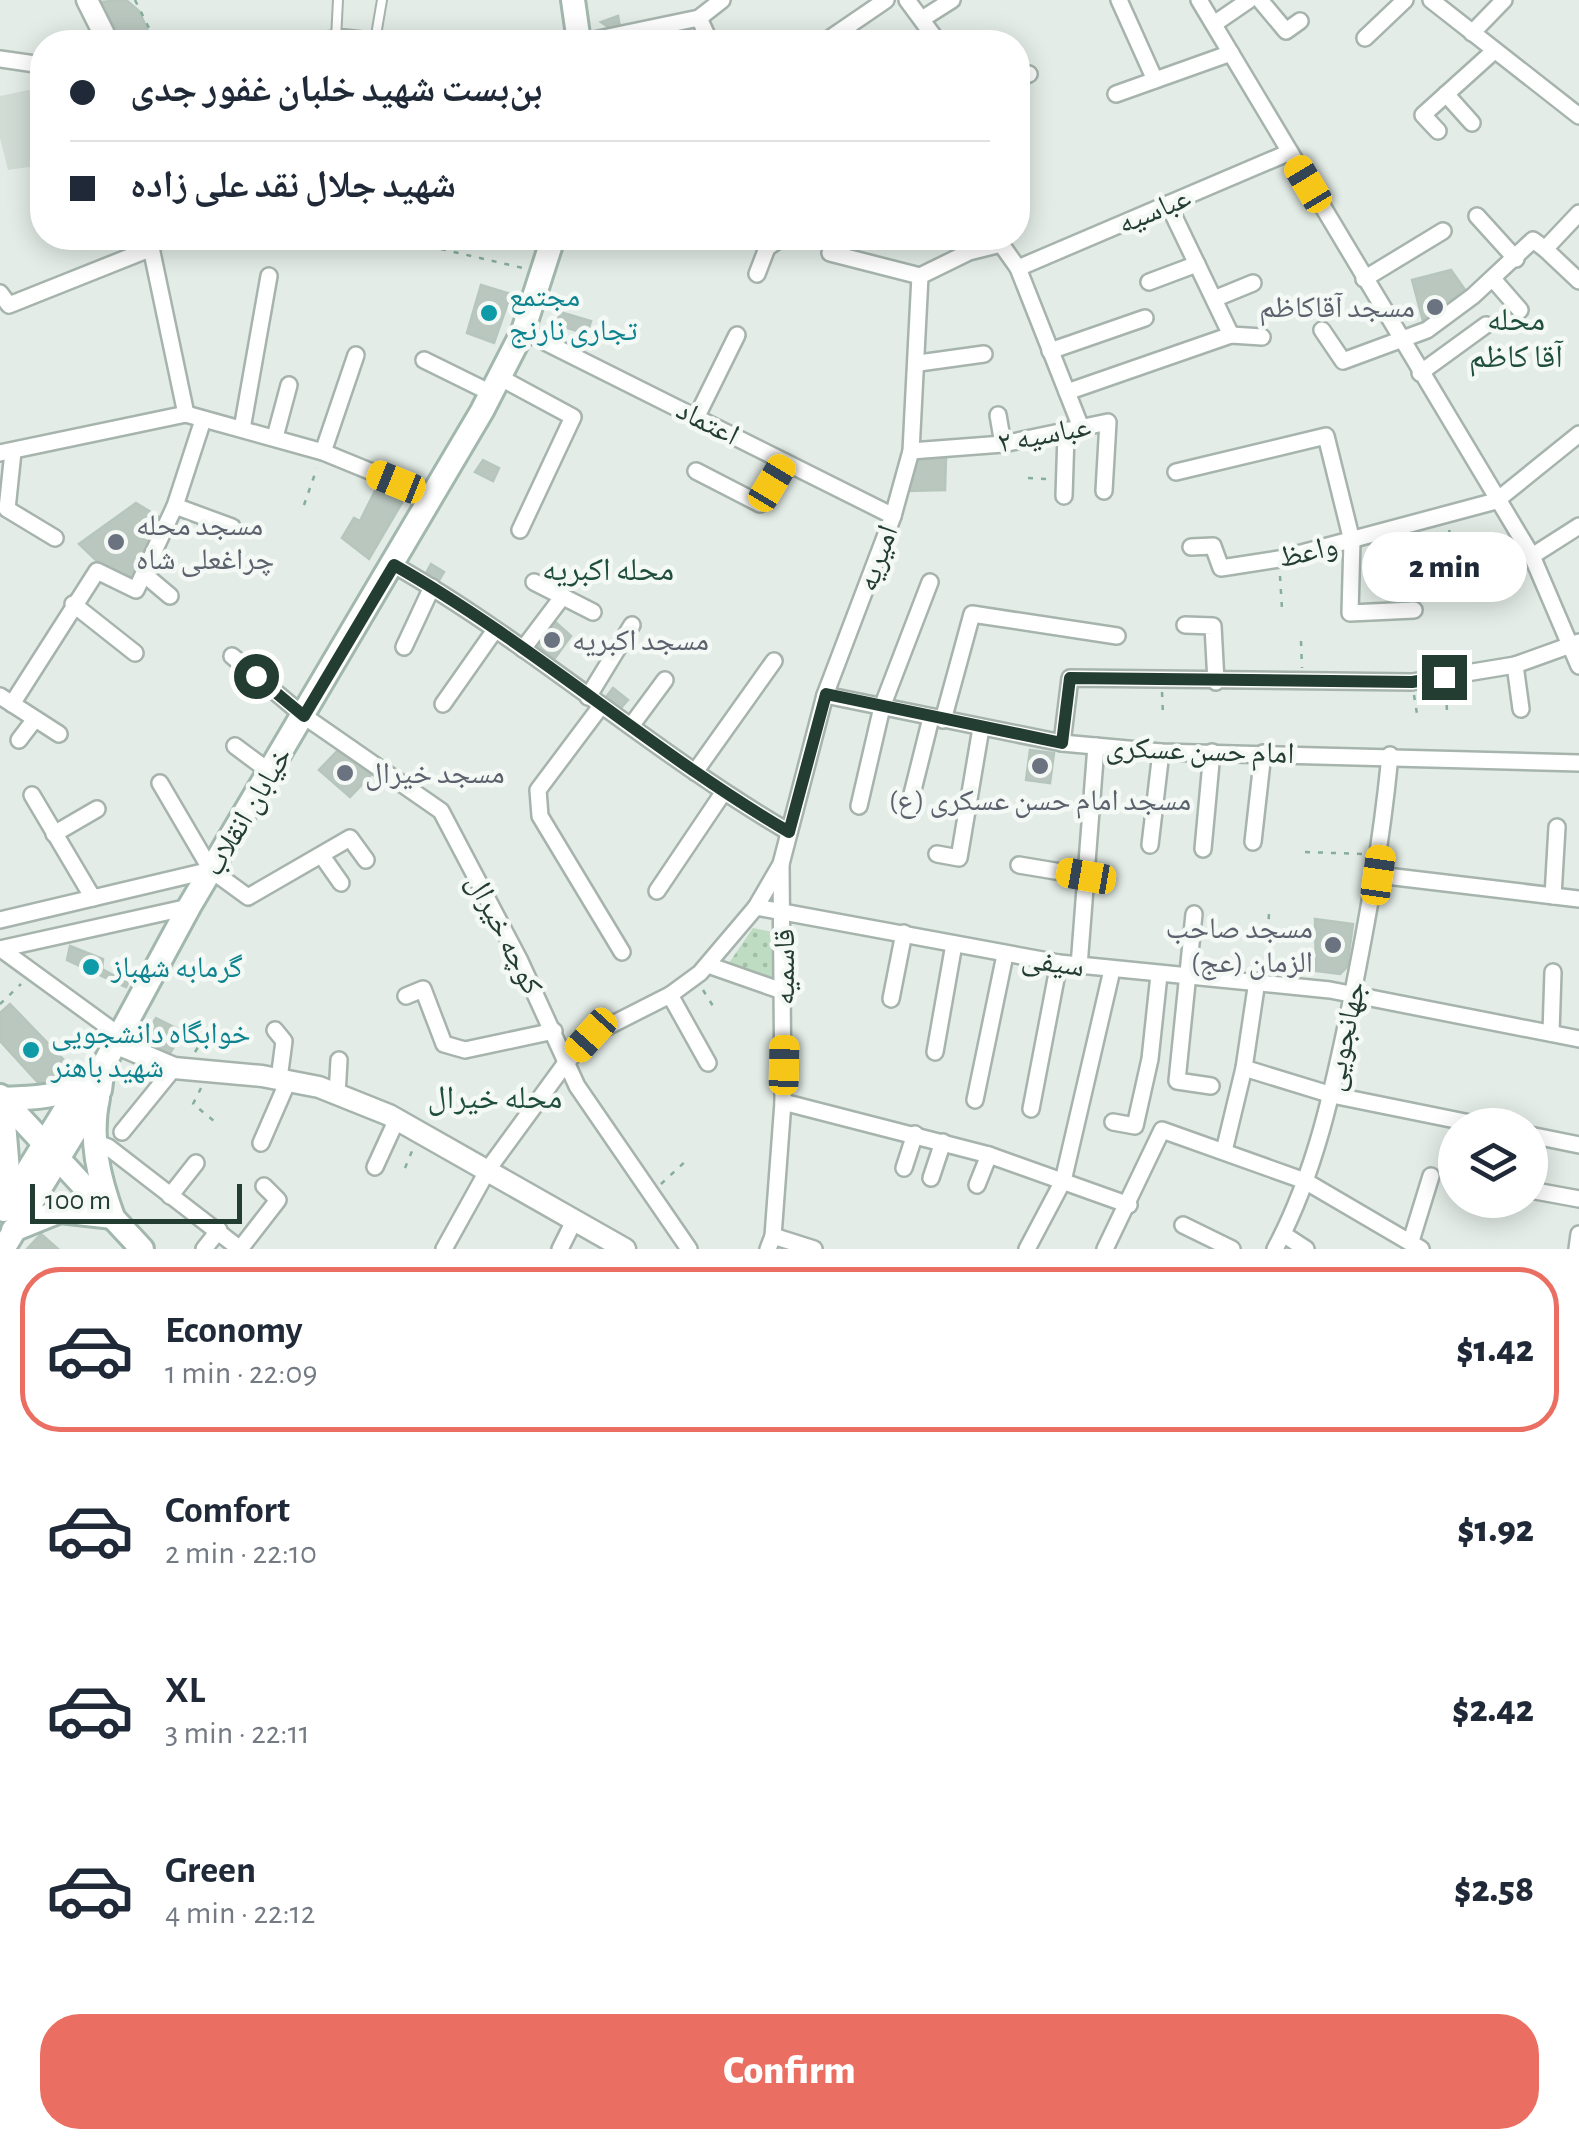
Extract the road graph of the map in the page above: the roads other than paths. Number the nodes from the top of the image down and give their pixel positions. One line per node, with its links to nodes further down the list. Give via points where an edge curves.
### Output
1 (87, 0): 20 (street)
2 (338, 0): 21 (lane)
3 (382, 0): 22 (lane)
4 (573, 0): 23 (main road)
5 (722, 0): 16 (street)
6 (886, 0): 26 (street)
7 (907, 0): 17 (street)
8 (952, 0): 17 (street)
9 (1119, 0): 34 (street)
10 (1200, 0): 19 (street)
11 (1250, 0): 19 (street)
12 (1260, 0): 18 (street, via 1286,32)
13 (1405, 0): 29 (street)
14 (1504, 0): 28 (street)
15 (1438, 2): 28 (street)
16 (699, 18): 24 (street); 25 (street)
17 (922, 20): 27 (street)
18 (1300, 21)
19 (1214, 24): 31 (street)
20 (102, 30)
21 (340, 30)
22 (379, 30)
23 (579, 30)
24 (640, 30)
25 (704, 30)
26 (842, 30)
27 (929, 30)
28 (1472, 33): 30 (street)
29 (1365, 38)
30 (1494, 51): 36 (street); 37 (street)
31 (1231, 54): 34 (street); 40 (street)
32 (0, 59): 33 (street)
33 (30, 63)
34 (1155, 80): 35 (street)
35 (1116, 94)
36 (1446, 94): 38 (street); 39 (street, via 1423,115)
37 (1579, 116)
38 (1472, 122)
39 (1438, 131)
40 (1290, 152): 41 (street, عباسیه); 59 (street)
41 (1168, 204): 54 (street); 55 (street, عباسیه)
42 (1579, 213): 52 (street)
43 (1477, 216): 53 (street)
44 (1443, 231): 59 (street)
45 (134, 250): 64 (street, via 9,304)
46 (151, 250): 84 (street)
47 (549, 250): 69 (main road, خیابان انقلاب)
48 (766, 250): 56 (street)
49 (832, 250): 58 (street)
50 (959, 250): 58 (street)
51 (1005, 250): 55 (street)
52 (1545, 250): 53 (street, via 1534,240); 61 (street)
53 (1516, 259): 60 (street)
54 (1197, 264): 62 (street); 65 (street)
55 (1018, 268): 75 (street)
56 (756, 274)
57 (270, 276): 88 (street)
58 (920, 276): 79 (street, امیریه)
59 (1364, 279): 74 (street)
60 (1493, 279): 66 (street); 74 (street, via 1427,330)
61 (1579, 281)
62 (1149, 282)
63 (1253, 282): 65 (street)
64 (0, 293)
65 (1214, 299): 72 (street)
66 (1520, 310)
67 (1145, 318): 75 (street)
68 (1486, 325): 80 (street)
69 (523, 330): 82 (main road, خیابان انقلاب); 86 (street, اعتماد)
70 (1322, 330): 74 (street, via 1342,361)
71 (737, 335): 86 (street)
72 (1231, 335): 73 (street, عباسیه ۲); 83 (street, عباسیه ۲)
73 (1262, 336)
74 (1398, 337): 80 (street)
75 (1050, 351): 83 (street)
76 (984, 354): 79 (street)
77 (356, 355): 94 (street)
78 (424, 360): 82 (street)
79 (919, 363): 93 (street, امیریه)
80 (1420, 373): 102 (street)
81 (289, 385): 91 (street)
82 (495, 385): 101 (main road, خیابان انقلاب); 107 (street, via 573,417)
83 (1067, 392): 89 (street)
84 (186, 414): 87 (street); 95 (street)
85 (998, 415): 92 (street)
86 (698, 416): 96 (street, اعتماد)
87 (202, 420): 88 (street); 103 (street)
88 (242, 429): 91 (street)
89 (1074, 432): 92 (street, عباسیه ۲); 99 (street); 100 (street, عباسیه ۲, via 1108,422)
90 (1579, 434): 102 (street)
91 (275, 437): 94 (street)
92 (1003, 444): 93 (street, عباسیه ۲)
93 (911, 451): 104 (street, امیریه)
94 (323, 452): 101 (street)
95 (6, 453): 108 (street, via 7,509)
96 (785, 462): 97 (street, via 760,504); 104 (street, اعتماد)
97 (696, 471)
98 (1176, 472): 109 (street, via 1326,436)
99 (1064, 487)
100 (1104, 491)
101 (433, 497): 112 (main road, خیابان انقلاب)
102 (1496, 501): 109 (street, واعظ); 111 (street)
103 (175, 506): 106 (street); 113 (street)
104 (892, 516): 136 (street, امیریه)
105 (1579, 526): 111 (street)
106 (232, 527)
107 (520, 530)
108 (55, 538)
109 (1352, 541): 110 (street, واعظ, via 1221,568 1213,546); 120 (street, via 1350,613)
110 (1191, 546)
111 (1532, 556): 126 (street)
112 (394, 565): 116 (street); 142 (main road, خیابان انقلاب)
113 (145, 576): 117 (street); 119 (street, via 136,590 97,571)
114 (534, 582): 118 (street)
115 (930, 582): 140 (street)
116 (432, 587): 124 (street); 127 (street)
117 (170, 596)
118 (563, 596): 121 (street); 128 (street)
119 (73, 604): 129 (street); 137 (street)
120 (1414, 610)
121 (593, 612)
122 (632, 625): 138 (street)
123 (1185, 625): 135 (street, via 1214,626)
124 (495, 630): 128 (street); 139 (street)
125 (1117, 636): 144 (street, via 972,614)
126 (1576, 643): 132 (street); 133 (street)
127 (404, 646)
128 (524, 649): 138 (street)
129 (135, 653)
130 (232, 656): 142 (street, کوچه خیرال)
131 (774, 661): 158 (street)
132 (1515, 665): 135 (street, via 1412,682); 141 (street)
133 (1579, 666)
134 (665, 680): 145 (street)
135 (1216, 682): 149 (street, via 1070,678)
136 (826, 694): 140 (street, امام حسن عسکری); 166 (street, امیریه)
137 (6, 700): 143 (street)
138 (594, 701): 145 (street); 192 (street, via 538,790 540,816)
139 (444, 704)
140 (882, 707): 144 (street, امام حسن عسکری); 162 (street)
141 (1521, 709)
142 (304, 716): 157 (main road, خیابان انقلاب); 208 (street, کوچه خیرال, via 441,811)
143 (35, 719): 147 (street); 148 (street)
144 (937, 719): 146 (street, امام حسن عسکری); 163 (street)
145 (631, 726): 158 (street)
146 (980, 728): 149 (street, امام حسن عسکری); 171 (street, via 959,858)
147 (58, 734)
148 (19, 740)
149 (1062, 743): 151 (street, امام حسن عسکری)
150 (236, 746): 157 (street)
151 (1096, 746): 152 (street, امام حسن عسکری); 178 (street)
152 (1161, 752): 153 (street, امام حسن عسکری); 169 (street)
153 (1212, 752): 154 (street, امام حسن عسکری); 170 (street)
154 (1263, 753): 155 (street, امام حسن عسکری); 168 (street)
155 (1390, 755): 156 (street, امام حسن عسکری); 177 (street, جهانجویی)
156 (1579, 763)
157 (270, 772): 176 (main road, خیابان انقلاب)
158 (695, 772): 160 (street)
159 (160, 783): 176 (street)
160 (723, 793): 166 (street); 180 (street)
161 (32, 796): 167 (street)
162 (859, 806)
163 (909, 806)
164 (97, 809): 167 (street)
165 (1557, 827): 181 (street)
166 (789, 832): 174 (street, امیریه)
167 (54, 834): 182 (street)
168 (1253, 842)
169 (1150, 844)
170 (1203, 849)
171 (937, 854)
172 (322, 856): 173 (street, via 350,838); 176 (street, via 248,897); 179 (street)
173 (366, 860)
174 (781, 864): 185 (street); 186 (street, قاسمیه)
175 (1020, 865): 178 (street)
176 (211, 870): 182 (street); 184 (main road, خیابان انقلاب)
177 (1378, 875): 181 (street); 203 (street, جهانجویی)
178 (1086, 876): 196 (street)
179 (341, 884)
180 (657, 891)
181 (1553, 896): 183 (street)
182 (92, 898): 188 (street)
183 (1579, 898)
184 (190, 907): 191 (street); 211 (main road, خیابان انقلاب)
185 (756, 907): 186 (street, سیفی); 195 (street)
186 (784, 913): 189 (street, سیفی); 202 (street, قاسمیه)
187 (1194, 914): 200 (street)
188 (0, 920)
189 (904, 933): 190 (street, سیفی); 206 (street)
190 (954, 944): 193 (street, سیفی); 212 (street)
191 (1, 949): 211 (street)
192 (622, 952)
193 (1005, 955): 194 (street, سیفی); 223 (street)
194 (1059, 963): 196 (street, سیفی); 226 (street)
195 (708, 965): 202 (street); 204 (street)
196 (1079, 966): 197 (street, سیفی)
197 (1112, 970): 199 (street, سیفی); 246 (street)
198 (1553, 972): 209 (street)
199 (1158, 975): 200 (street, سیفی); 229 (street, via 1135,1126)
200 (1188, 978): 201 (street, سیفی); 220 (street, via 1177,1081)
201 (1261, 982): 203 (street, سیفی); 216 (street)
202 (785, 992): 224 (street, قاسمیه)
203 (1352, 994): 209 (street, سیفی); 222 (street, جهانجویی)
204 (670, 995): 214 (street); 215 (street, via 591,1035)
205 (406, 996): 208 (street, via 423,989 444,1044 465,1050)
206 (891, 999)
207 (276, 1030): 219 (street, via 284,1041)
208 (554, 1031): 215 (street, کوچه خیرال)
209 (1551, 1034): 210 (street, سیفی)
210 (1579, 1038)
211 (117, 1039): 217 (street); 218 (main road, خیابان انقلاب)
212 (935, 1052)
213 (339, 1060): 221 (street)
214 (708, 1063)
215 (565, 1064): 242 (street); 269 (street, کوچه خیرال)
216 (1244, 1068): 222 (street); 238 (street)
217 (179, 1070): 219 (street); 230 (street)
218 (96, 1078): 225 (main road, via 48,1098); 233 (main road); 237 (main road, خیابان انقلاب)
219 (284, 1080): 221 (street); 234 (street, via 276,1118)
220 (1211, 1086)
221 (337, 1095): 228 (street)
222 (1332, 1095): 227 (street); 247 (street, جهانجویی)
223 (975, 1100)
224 (783, 1102): 231 (street); 260 (street, قاسمیه)
225 (1, 1104): 237 (main road); 257 (main road, via 9,1183)
226 (1031, 1110)
227 (1438, 1116)
228 (397, 1119): 241 (street); 242 (street)
229 (1113, 1122)
230 (122, 1132)
231 (915, 1134): 235 (street); 243 (street)
232 (1548, 1139): 236 (street)
233 (95, 1142): 251 (street); 254 (main road)
234 (261, 1142)
235 (944, 1142): 239 (street); 245 (street)
236 (1579, 1145)
237 (47, 1150): 254 (main road); 257 (main road, خیابان انقلاب)
238 (1224, 1151): 247 (street); 253 (street, via 1162,1130)
239 (989, 1155): 246 (street); 248 (street)
240 (196, 1163): 251 (street)
241 (375, 1167)
242 (489, 1168): 255 (street); 266 (street)
243 (904, 1168)
244 (1430, 1176): 262 (street)
245 (931, 1178)
246 (1064, 1181): 253 (street); 271 (street)
247 (1306, 1182): 261 (street, جهانجویی); 262 (street)
248 (977, 1185)
249 (264, 1186): 265 (street, via 278,1200)
250 (1548, 1193): 252 (street)
251 (170, 1196): 258 (street)
252 (1579, 1199)
253 (1129, 1205): 272 (street)
254 (113, 1217): 257 (main road, via 60,1211); 263 (main road)
255 (574, 1219): 267 (street); 268 (street)
256 (1183, 1225): 273 (street)
257 (5, 1226)
258 (219, 1230): 264 (street); 265 (street)
259 (1579, 1234): 275 (street)
260 (770, 1242): 270 (street)
261 (1279, 1242): 274 (street)
262 (1416, 1245)
263 (142, 1249)
264 (204, 1249)
265 (240, 1249)
266 (444, 1249)
267 (560, 1249)
268 (625, 1249)
269 (688, 1249)
270 (814, 1249)
271 (1027, 1249)
272 (1105, 1249)
273 (1232, 1249)
274 (1306, 1249)
275 (1577, 1249)

